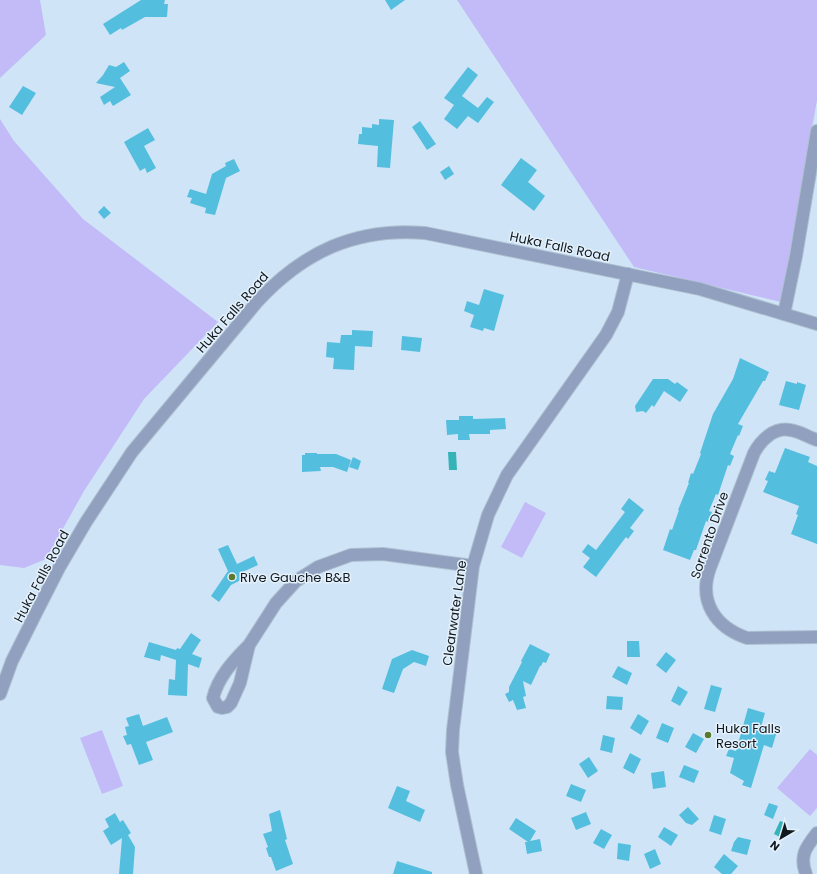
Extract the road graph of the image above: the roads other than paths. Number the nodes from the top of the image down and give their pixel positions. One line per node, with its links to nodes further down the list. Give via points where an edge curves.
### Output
1 (817, 131): 3 (street)
2 (628, 274): 3 (street, Huka Falls Road, via 700,289); 6 (street, Clearwater Lane, via 618,312 606,335 507,475 488,515); 9 (street, Huka Falls Road, via 455,238 403,231 363,236 339,244 302,262 273,285 257,302 132,452 59,568 12,661)
3 (784, 314): 4 (street, Huka Falls Road)
4 (817, 324)
5 (817, 440): 7 (street, Sorrento Drive, via 789,429 768,435 759,444 712,561 705,587 713,614 723,626 736,634 747,638)
6 (473, 566): 8 (street, via 383,554 351,555 336,560 318,567 296,581 276,603); 11 (street, Clearwater Lane, via 452,752)
7 (817, 637)
8 (249, 645): 8 (street, via 230,663 214,690 213,698 218,707 227,707 231,703 240,683)
9 (0, 694)
10 (817, 833): 12 (street, via 804,851 803,866)
11 (476, 874)
12 (806, 874)

